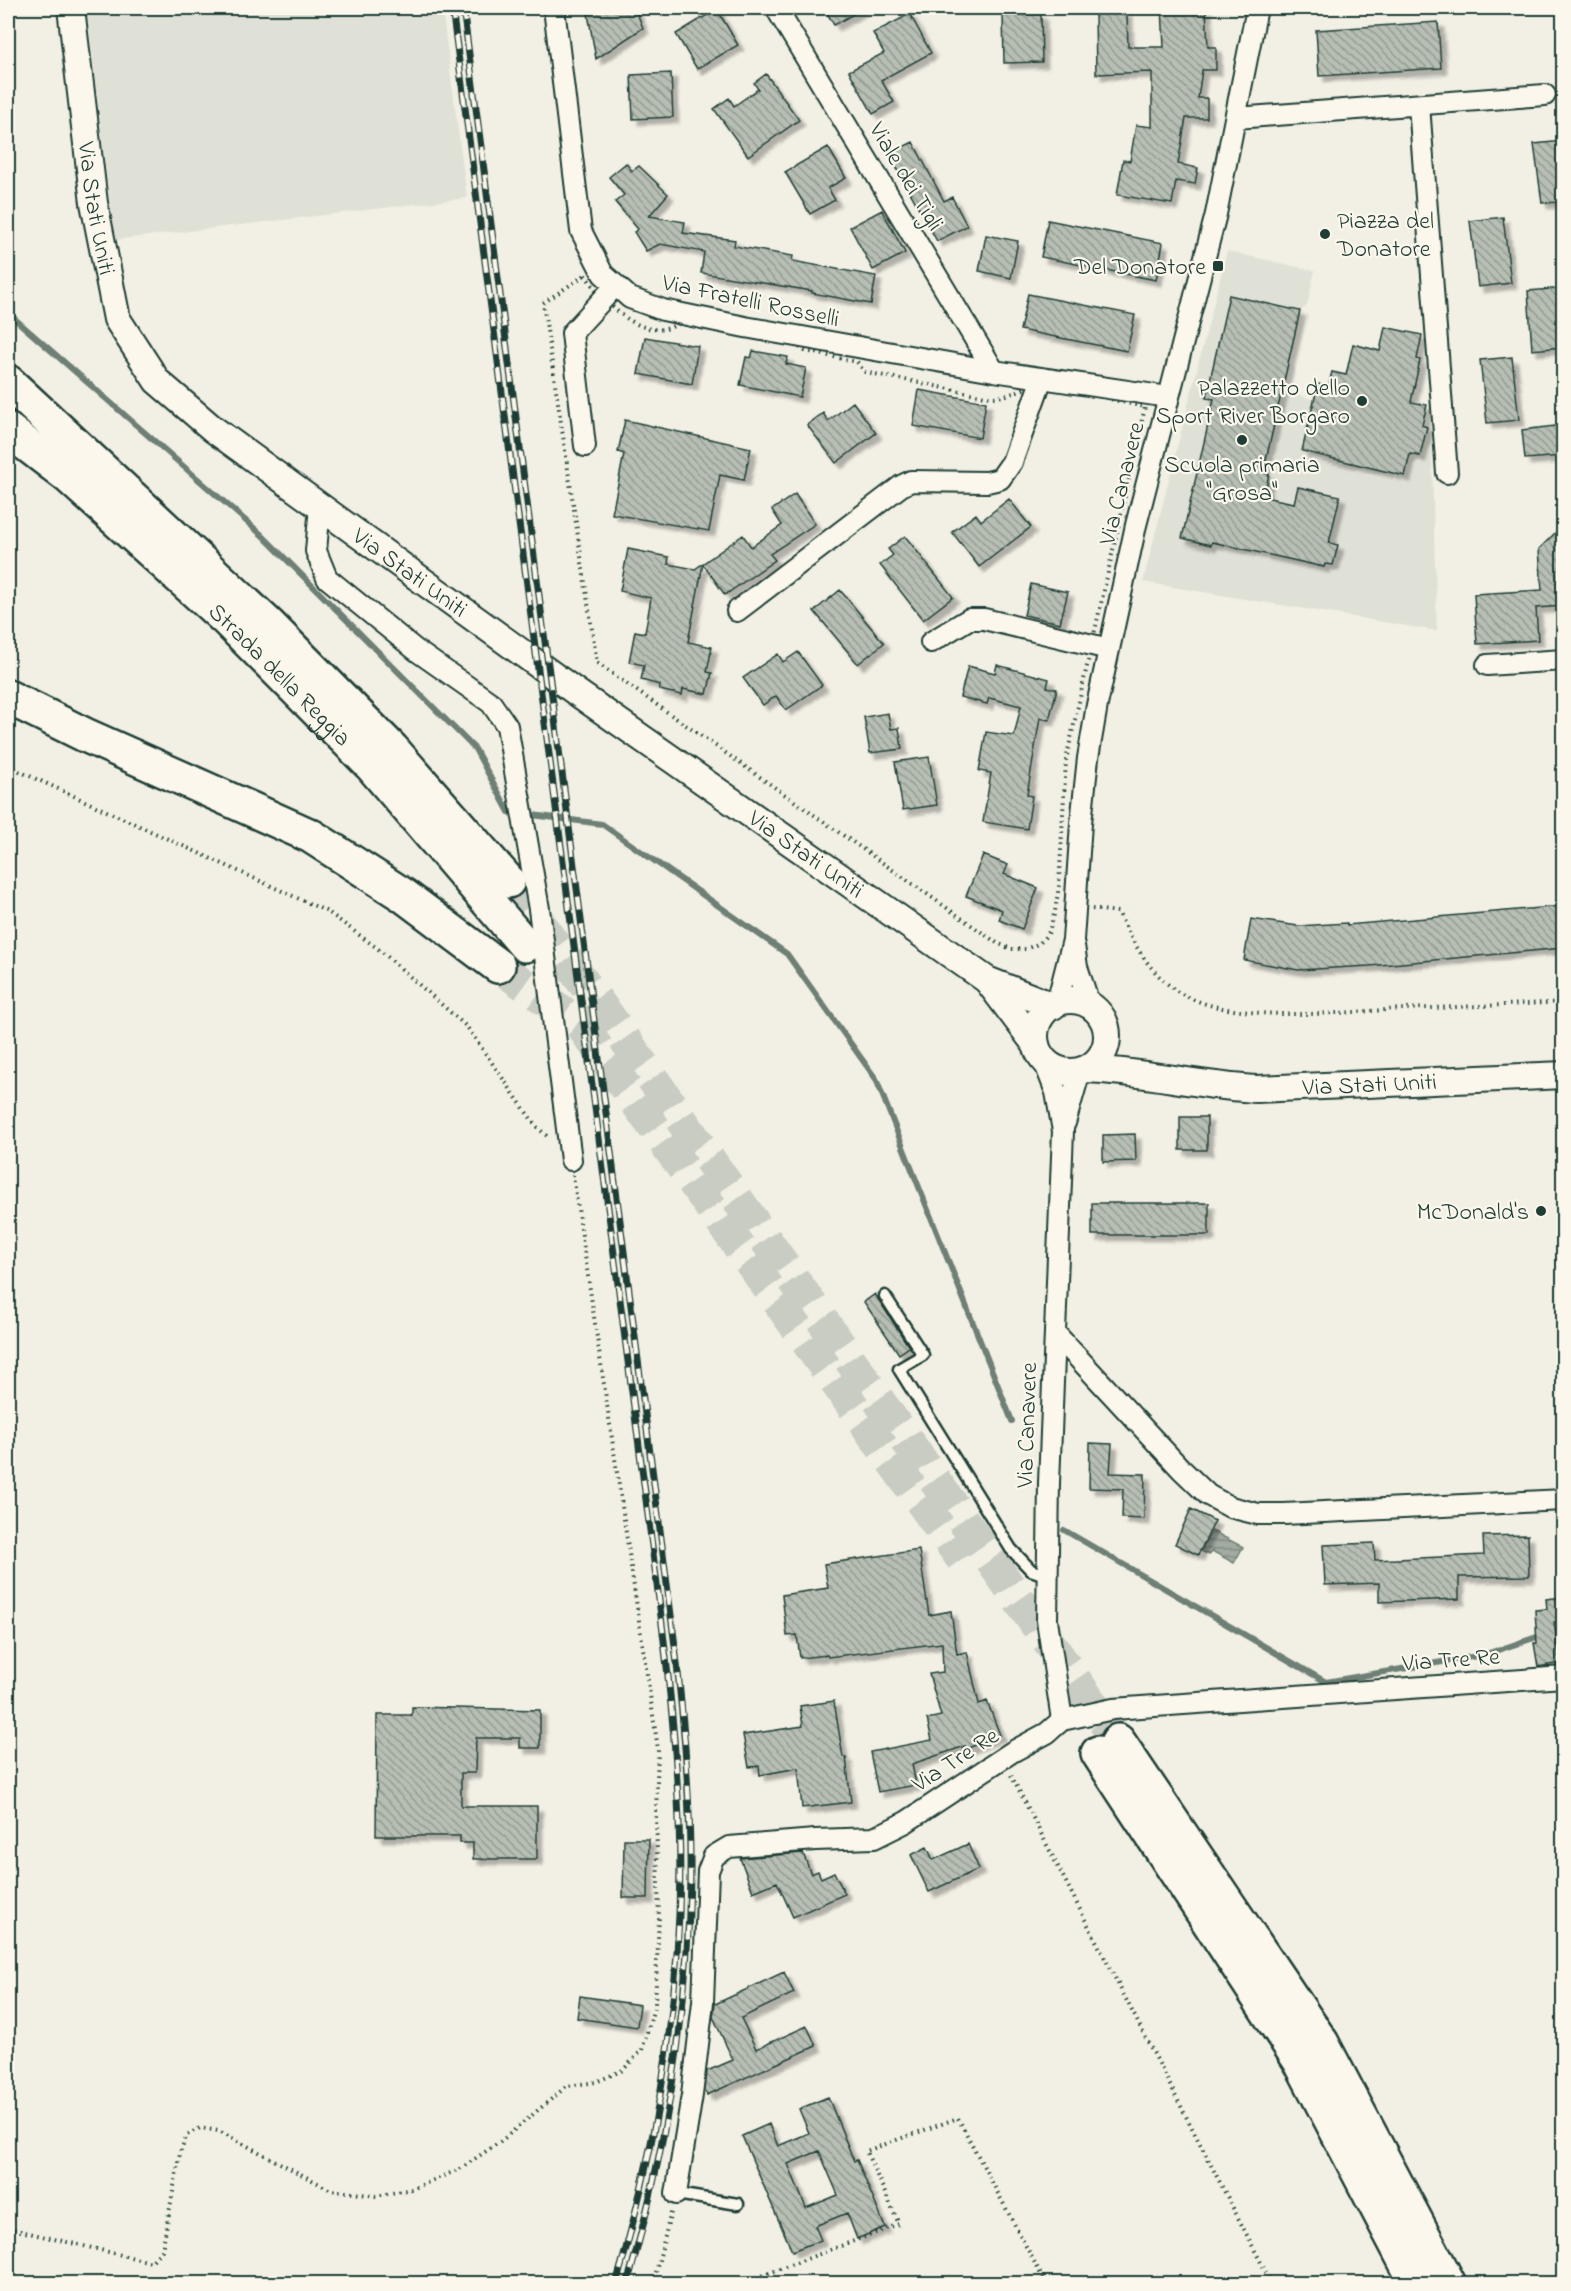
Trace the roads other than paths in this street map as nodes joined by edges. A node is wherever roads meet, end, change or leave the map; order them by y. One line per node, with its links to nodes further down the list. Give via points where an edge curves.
1 (71, 8): 17 (street, Via Stati Uniti, via 94,203 117,319 157,381 213,429)
2 (554, 8): 8 (street, Via Fratelli Rosselli, via 581,231)
3 (776, 8): 9 (street, Viale dei Tigli)
4 (1257, 8): 7 (street, Via Canavere)
5 (1545, 96): 6 (street)
6 (1419, 105): 7 (street); 16 (street)
7 (1236, 118): 12 (street, Via Canavere, via 1216,214)
8 (609, 292): 9 (street, Via Fratelli Rosselli, via 663,310 745,327); 15 (street, via 572,333)
9 (994, 371): 11 (street, Via Fratelli Rosselli)
10 (8, 382): 18 (highway)
11 (1040, 383): 12 (street, Via Fratelli Rosselli); 19 (street, via 1012,462 1000,479 911,481 901,486)
12 (1168, 396): 21 (street, Via Canavere)
13 (8, 410): 18 (highway)
14 (8, 430): 27 (highway, Strada della Reggia, via 69,477 228,621 371,765)
15 (585, 446)
16 (1447, 473)
17 (320, 506): 29 (street, Via Stati Uniti, via 576,692); 37 (street, via 316,550 327,578 417,651 491,703 507,726 539,909)
18 (157, 519): 25 (highway, via 270,625 392,749)
19 (737, 612)
20 (931, 642): 21 (street, via 969,619 984,619)
21 (1100, 647): 26 (street, Via Canavere)
22 (1563, 660): 23 (street)
23 (1486, 665)
24 (8, 697): 28 (highway, via 311,836 402,895)
25 (508, 881)
26 (1073, 940): 30 (street, Via Canavere); 31 (street, Via Canavere, via 1077,967)
27 (525, 945)
28 (498, 966)
29 (987, 980): 30 (street, Via Stati Uniti); 32 (street, Via Stati Uniti)
30 (1055, 1004): 31 (street, via 1071,1001); 32 (street, via 1038,1022 1035,1033)
31 (1097, 1016): 33 (street, via 1106,1036 1101,1055); 35 (street, Via Stati Uniti, via 1115,1043 1135,1059)
32 (1039, 1052): 33 (street, via 1052,1067); 36 (street, Via Canavere, via 1056,1092)
33 (1083, 1070): 35 (street, Via Stati Uniti, via 1121,1070); 36 (street, Via Canavere)
34 (1563, 1075): 35 (street, Via Stati Uniti, via 1283,1089)
35 (1176, 1080)
36 (1062, 1131): 39 (street, Via Canavere)
37 (571, 1160)
38 (885, 1296): 41 (lane, via 923,1355 899,1369 1011,1550 1031,1570)
39 (1055, 1333): 40 (street, via 1181,1469 1208,1495 1230,1507 1258,1514 1284,1514); 41 (street, Via Canavere)
40 (1563, 1500)
41 (1048, 1576): 43 (street, Via Canavere, via 1047,1620)
42 (1563, 1677): 43 (street, Via Tre Re, via 1113,1709)
43 (1062, 1720): 44 (street, Via Tre Re, via 906,1822 873,1838 729,1847 714,1856 708,1871 703,2002)
44 (676, 2194): 45 (lane)
45 (738, 2204)
46 (1417, 2283): 47 (highway, via 1300,2061 1108,1747 1322,2043)
47 (1449, 2283)

